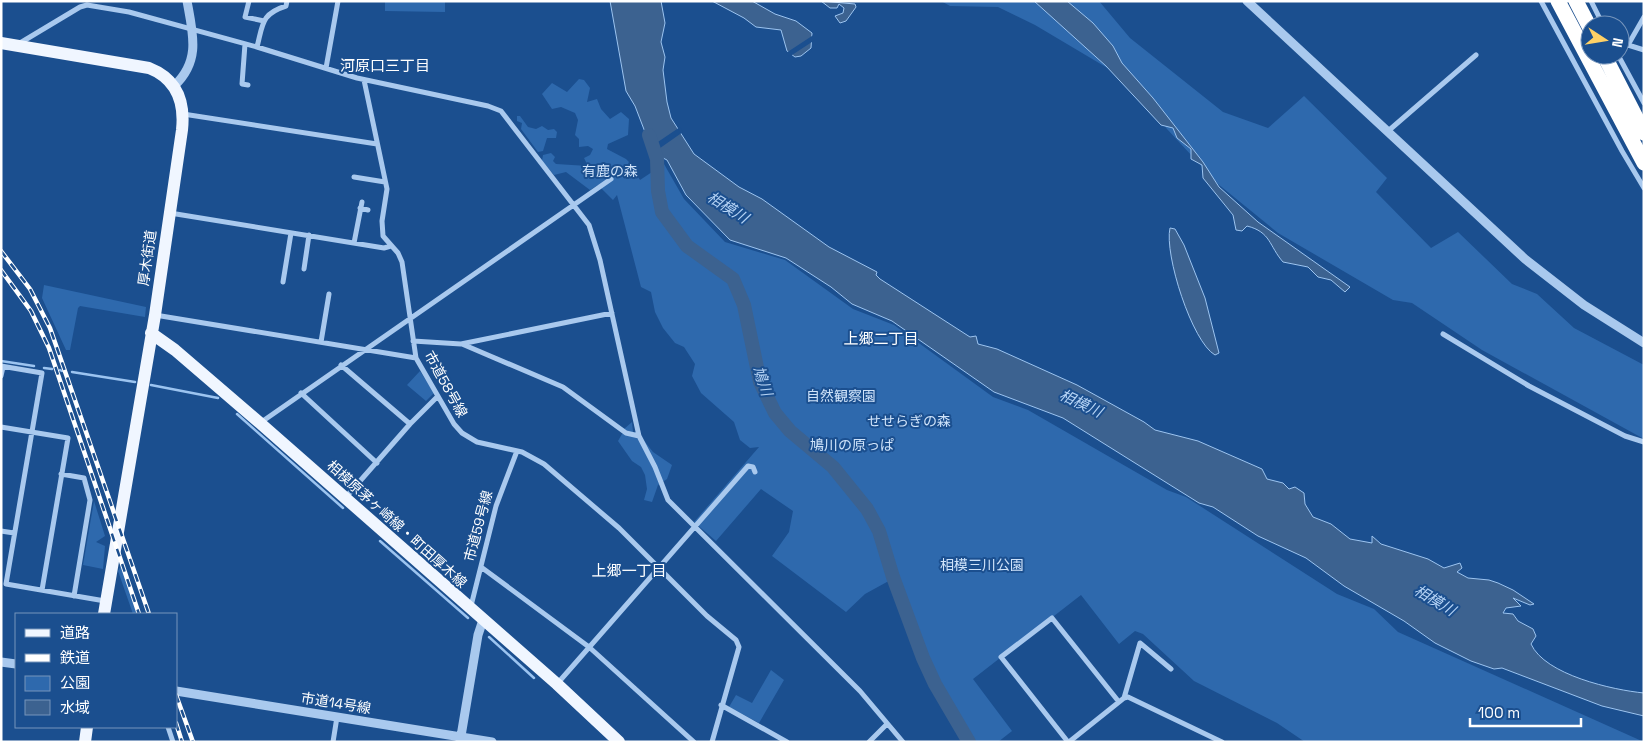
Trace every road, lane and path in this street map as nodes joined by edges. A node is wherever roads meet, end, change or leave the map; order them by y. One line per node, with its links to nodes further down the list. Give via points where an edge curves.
1 (187, 1): 15 (street)
2 (249, 1): 14 (street, via 245,17)
3 (287, 1): 14 (street, via 286,6 265,16)
4 (338, 1): 27 (street)
5 (1541, 1): 28 (street)
6 (1558, 1): 39 (highway, bridge)
7 (1576, 1): 11 (highway)
8 (1591, 1): 12 (street)
9 (1248, 2): 36 (street)
10 (87, 3): 15 (street); 19 (street)
11 (1583, 15)
12 (1599, 15)
13 (1644, 17): 16 (street)
14 (264, 21): 21 (street)
15 (193, 30): 18 (street); 33 (street, via 189,68)
16 (1630, 42)
17 (1, 43): 19 (main road)
18 (245, 44): 21 (street); 31 (street)
19 (18, 45): 33 (main road, via 149,68)
20 (1630, 46): 22 (street)
21 (257, 47): 27 (street)
22 (1644, 50)
23 (1476, 55): 36 (street)
24 (1593, 65): 28 (street)
25 (1609, 65): 37 (highway, bridge)
26 (1623, 65): 34 (street)
27 (326, 68): 29 (street)
28 (1579, 72): 45 (street)
29 (364, 80): 38 (street, 市道58号線); 47 (street, via 501,111)
30 (235, 83): 31 (street)
31 (242, 84): 32 (street)
32 (248, 85)
33 (174, 86): 35 (main road, 厚木街道)
34 (1644, 103)
35 (183, 114): 38 (street); 50 (main road, 厚木街道)
36 (1387, 132): 65 (street, via 1525,259 1584,305)
37 (1644, 133)
38 (378, 144): 43 (street, 市道58号線)
39 (1644, 163)
40 (354, 177): 41 (street)
41 (361, 178): 43 (street); 44 (street)
42 (611, 179): 47 (street)
43 (385, 182): 54 (street, 市道58号線, via 387,189 381,229)
44 (360, 185)
45 (1644, 188)
46 (362, 202): 48 (street)
47 (574, 203): 58 (street, via 596,242); 60 (street)
48 (360, 208): 49 (street); 53 (street)
49 (368, 210)
50 (169, 212): 51 (street); 59 (main road, 厚木街道)
51 (291, 232): 52 (street); 56 (street)
52 (309, 236): 53 (street); 55 (street)
53 (354, 243): 54 (street, via 384,248)
54 (391, 246): 60 (street, 市道58号線, via 400,255)
55 (304, 269)
56 (283, 282)
57 (329, 294): 64 (street)
58 (612, 313): 66 (street); 78 (street)
59 (155, 315): 61 (main road, 厚木街道); 64 (street)
60 (410, 317): 63 (street, 市道58号線); 67 (street)
61 (151, 333): 74 (main road, 相模原茅ヶ崎線・町田厚木線); 92 (main road, 厚木街道)
62 (1444, 334): 79 (street, via 1529,386 1625,436)
63 (413, 341): 66 (street); 68 (street, 市道58号線)
64 (321, 342): 67 (street)
65 (1644, 343)
66 (462, 344): 78 (street, via 564,387 626,433)
67 (364, 350): 68 (street); 69 (street)
68 (416, 358): 73 (street, 市道58号線)
69 (341, 365): 72 (street); 75 (street)
70 (2, 366): 71 (street); 77 (street, via 42,373)
71 (1, 376)
72 (301, 394): 74 (street); 81 (street)
73 (438, 396): 75 (street); 80 (street, 市道58号線, via 454,424 470,439 486,446)
74 (260, 423): 84 (main road, 相模原茅ヶ崎線・町田厚木線)
75 (410, 424): 81 (street)
76 (1, 427): 77 (street)
77 (32, 432): 83 (street, via 68,438); 87 (street)
78 (639, 436): 85 (street, via 663,492)
79 (1644, 442)
80 (517, 451): 88 (street, 市道59号線, via 496,506); 89 (street, 市道58号線, via 544,464)
81 (376, 463): 84 (street)
82 (755, 472): 85 (street, via 748,466)
83 (61, 474): 90 (street); 91 (street, via 84,478 90,500)
84 (346, 498): 93 (main road, 相模原茅ヶ崎線・町田厚木線)
85 (695, 529): 89 (street); 105 (street, via 846,677)
86 (1, 531): 87 (street)
87 (14, 533): 90 (street, via 6,584)
88 (481, 567): 93 (street, 市道59号線); 96 (street)
89 (660, 568): 96 (street); 103 (street, 市道58号線, via 738,643)
90 (42, 590): 91 (street)
91 (74, 596): 92 (street)
92 (105, 601): 94 (main road, 厚木街道)
93 (470, 609): 95 (main road, 相模原茅ヶ崎線・町田厚木線)
94 (104, 613)
95 (483, 620): 100 (main road, 相模原茅ヶ崎線・町田厚木線); 108 (street)
96 (589, 647): 100 (street); 114 (street)
97 (1, 662): 98 (street)
98 (15, 664)
99 (1171, 669): 102 (street, via 1140,643)
100 (557, 684): 113 (main road, 相模原茅ヶ崎線・町田厚木線)
101 (178, 691): 104 (street, 市道14号線)
102 (1121, 700): 119 (street); 119 (street, via 1052,618 1001,657); 120 (street, via 1128,697)
103 (721, 705): 115 (street); 116 (street)
104 (336, 717): 108 (street, 市道14号線); 111 (street)
105 (887, 724): 117 (street); 118 (street)
106 (87, 728): 109 (main road)
107 (168, 728): 110 (street)
108 (460, 739): 112 (street, 市道14号線)
109 (85, 742)
110 (174, 742)
111 (332, 742)
112 (492, 742)
113 (619, 742)
114 (694, 742)
115 (712, 742)
116 (787, 742)
117 (870, 742)
118 (903, 742)
119 (1069, 742)
120 (1222, 742)

